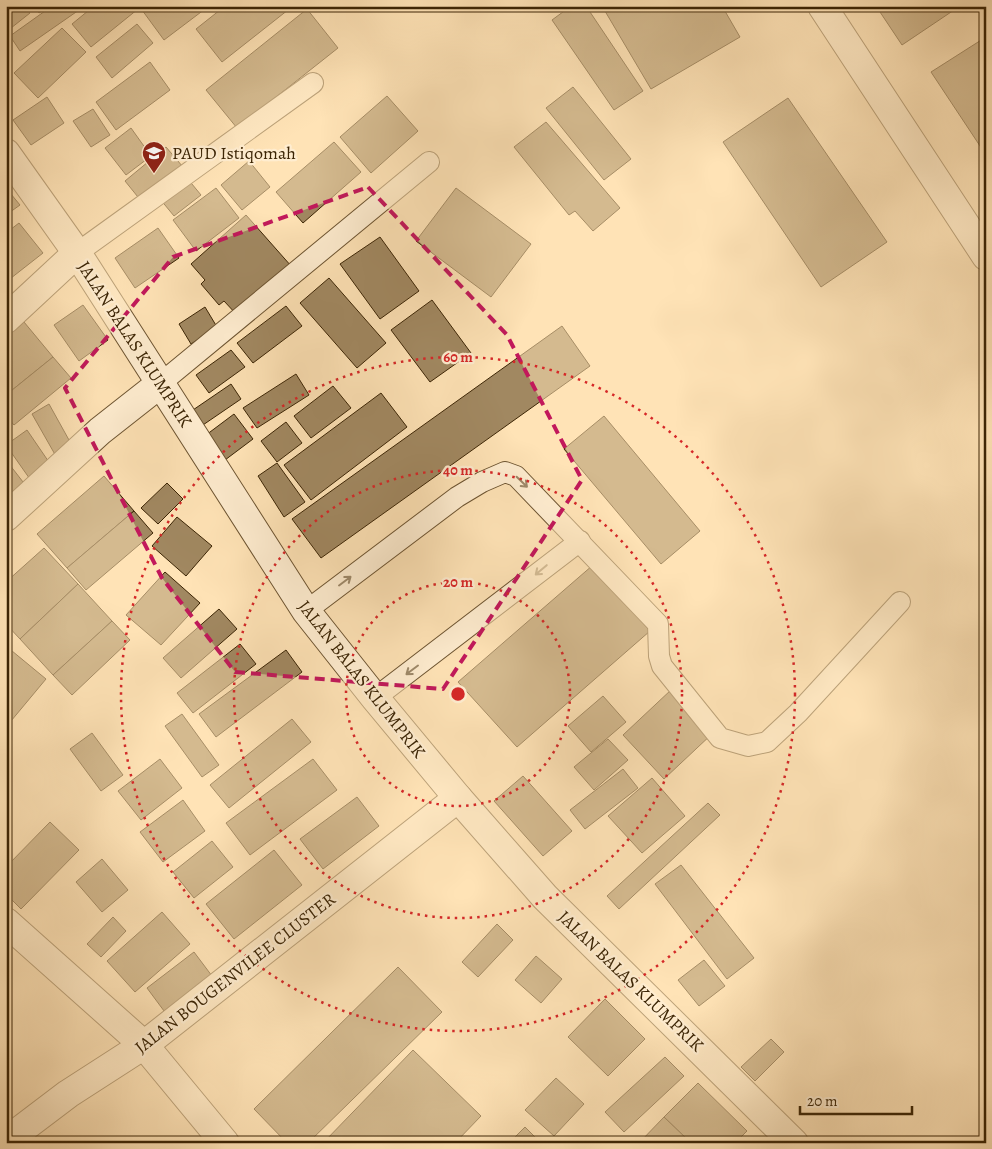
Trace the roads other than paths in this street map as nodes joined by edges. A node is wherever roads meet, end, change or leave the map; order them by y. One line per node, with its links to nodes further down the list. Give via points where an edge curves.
1 (822, 6): 6 (street)
2 (313, 83): 5 (lane)
3 (6, 153): 5 (street, JALAN BALAS KLUMPRIK)
4 (429, 162): 8 (lane)
5 (77, 253): 7 (street); 8 (street, JALAN BALAS KLUMPRIK)
6 (986, 256)
7 (6, 319)
8 (161, 383): 9 (street, via 100,431); 12 (street, JALAN BALAS KLUMPRIK)
9 (6, 517)
10 (580, 541): 11 (lane, via 658,624 662,666 720,738 748,746 767,742); 12 (lane, one-way to 10, via 457,497 505,472 516,476); 13 (lane, one-way to 13)
11 (900, 602)
12 (306, 610): 13 (street, JALAN BALAS KLUMPRIK)
13 (375, 698): 14 (street, JALAN BALAS KLUMPRIK)
14 (458, 798): 16 (street, JALAN BOUGENVILEE CLUSTER); 19 (street, JALAN BALAS KLUMPRIK, via 545,897)
15 (6, 922): 16 (street)
16 (144, 1045): 17 (street, JALAN BOUGENVILEE CLUSTER, via 68,1094); 18 (street)
17 (6, 1140)
18 (224, 1143)
19 (794, 1143)

